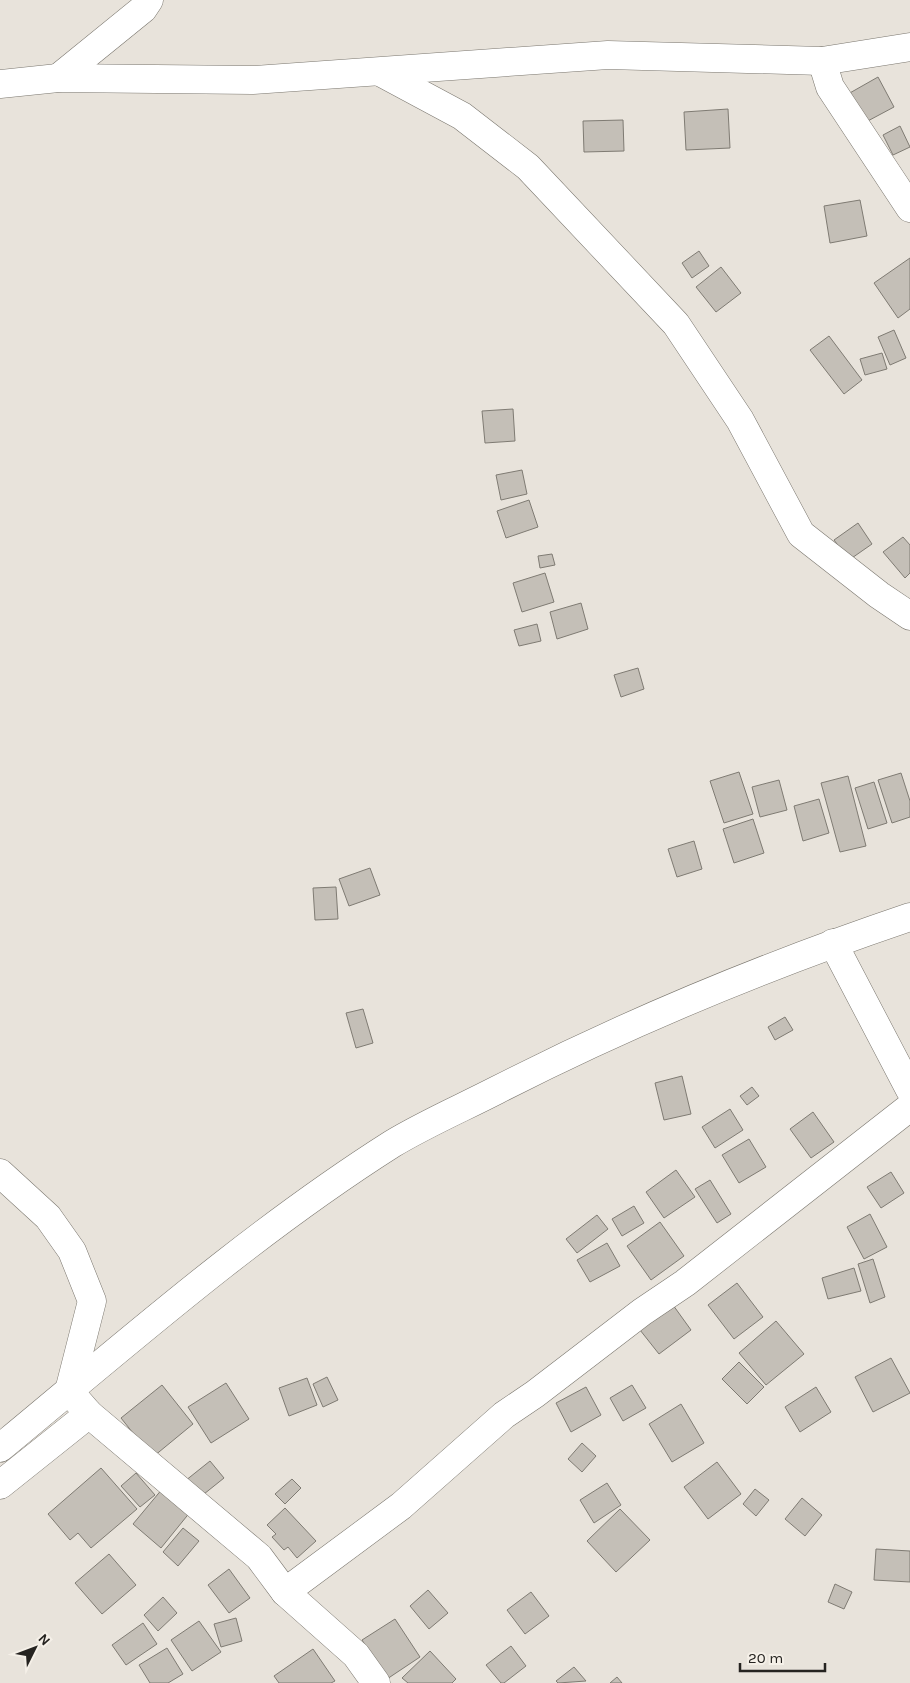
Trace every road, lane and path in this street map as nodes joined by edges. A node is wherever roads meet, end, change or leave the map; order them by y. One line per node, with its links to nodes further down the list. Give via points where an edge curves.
1 (149, 0): 5 (main road, via 143,9)
2 (910, 47): 3 (main road)
3 (822, 61): 4 (main road, via 608,55); 7 (main road, via 830,87)
4 (380, 72): 5 (main road, via 253,80); 8 (main road, via 462,116 528,167 676,324 740,420 802,534 879,596)
5 (58, 78): 6 (main road)
6 (0, 84)
7 (910, 208)
8 (910, 616)
9 (910, 917): 10 (main road)
10 (833, 943): 11 (main road); 14 (main road, via 715,989 570,1052 394,1143 256,1238)
11 (910, 1090)
12 (910, 1107): 18 (main road, via 685,1283 504,1415 401,1506)
13 (0, 1173): 14 (main road, via 53,1224 72,1251 92,1301)
14 (69, 1391): 15 (main road); 16 (main road)
15 (89, 1414): 17 (main road); 18 (main road, via 259,1557)
16 (0, 1448)
17 (0, 1486)
18 (285, 1592): 19 (main road, via 356,1655)
19 (376, 1683)

